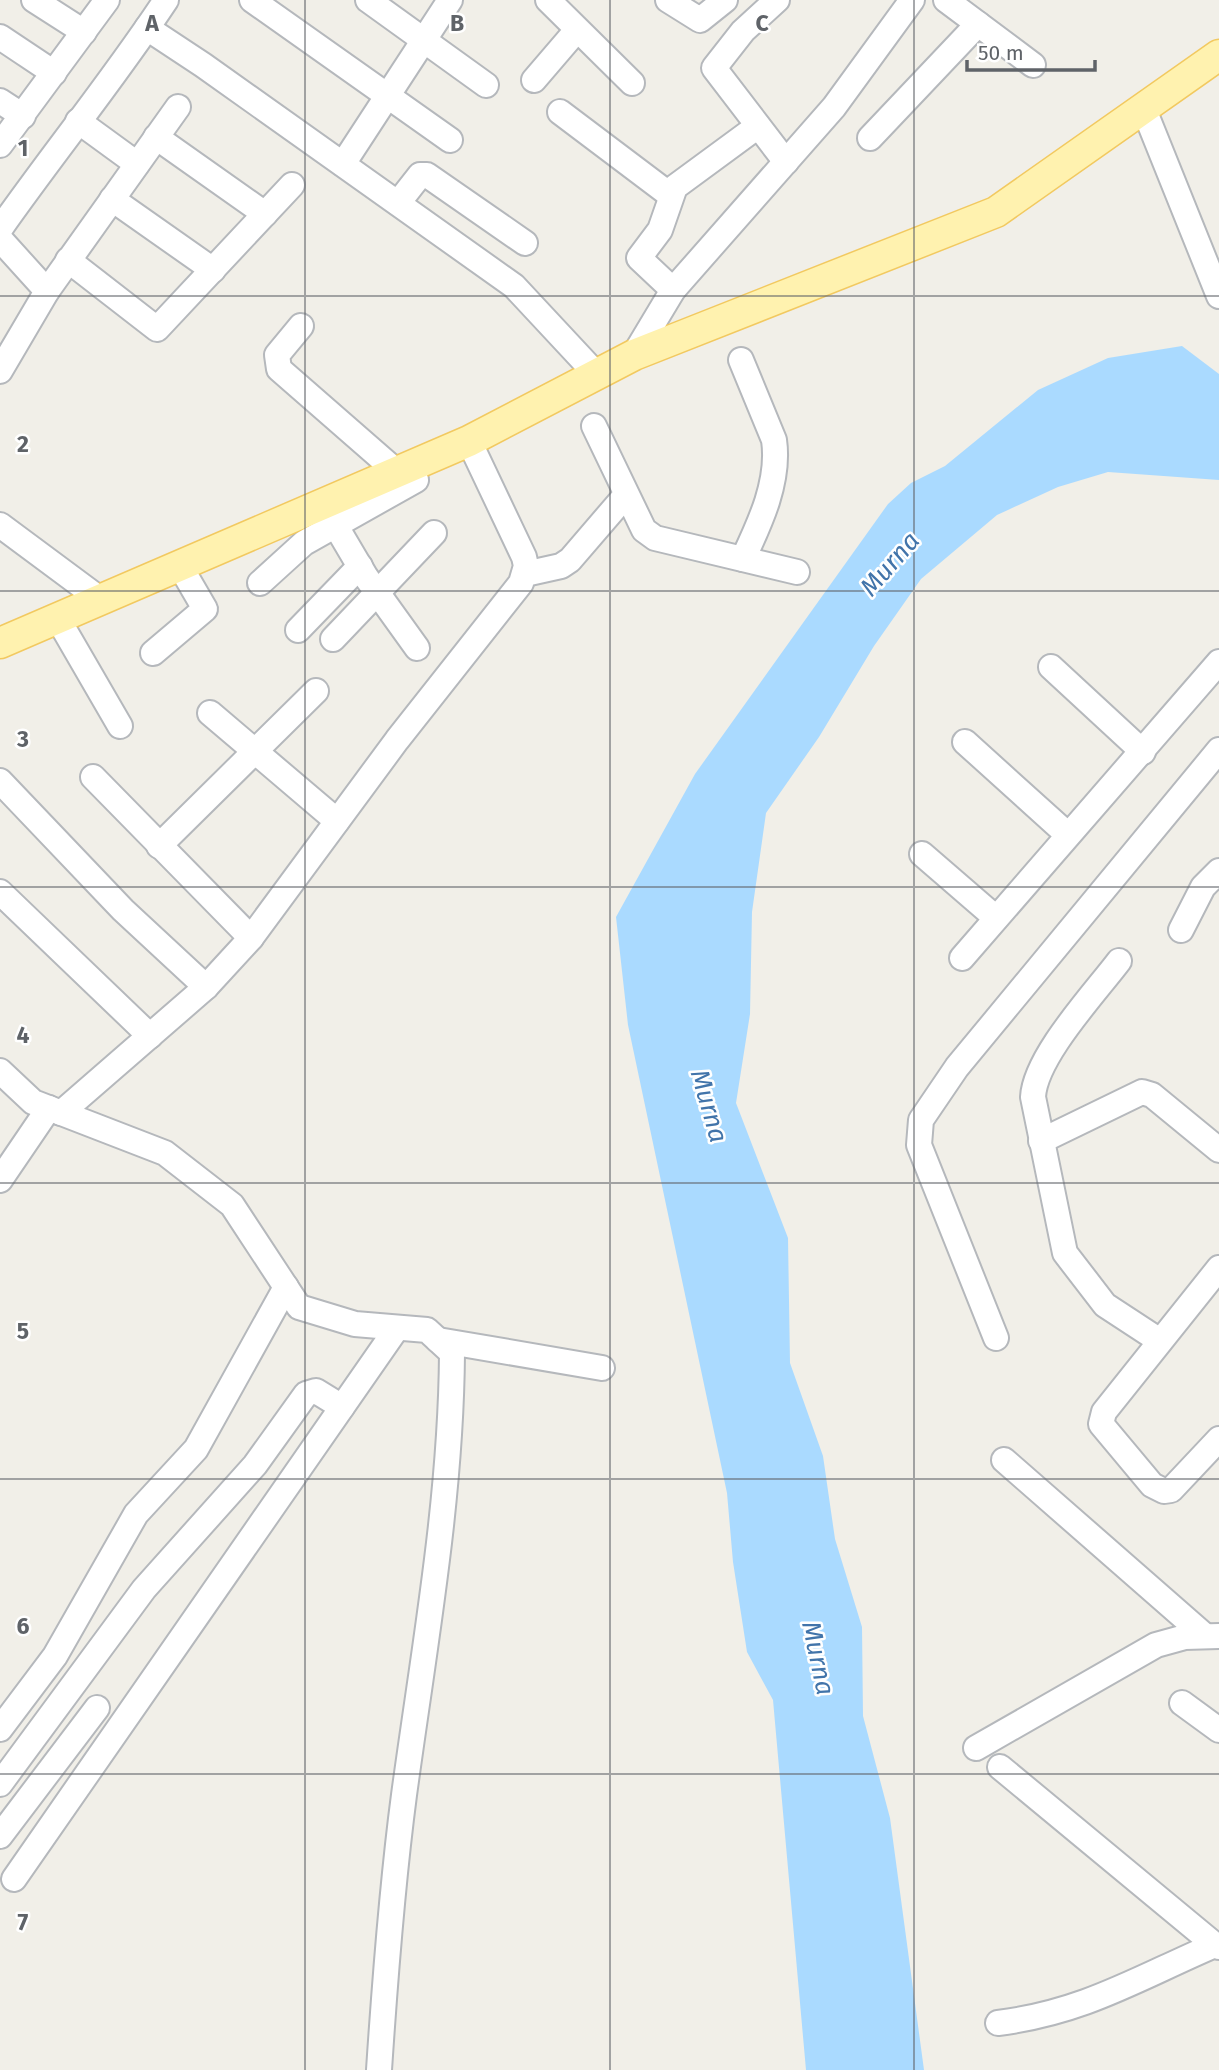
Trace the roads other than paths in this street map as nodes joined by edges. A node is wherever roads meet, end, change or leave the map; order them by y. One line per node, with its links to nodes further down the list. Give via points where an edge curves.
1 (34, 0): 16 (street)
2 (166, 0): 14 (street)
3 (253, 0): 25 (street)
4 (368, 0): 18 (street)
5 (450, 0): 18 (street)
6 (548, 0): 15 (street)
7 (668, 0): 8 (street, via 700,20)
8 (725, 0)
9 (777, 0): 32 (street, via 743,31 714,68)
10 (912, 0): 37 (street, via 834,107)
11 (946, 0): 13 (street)
12 (102, 2): 16 (street)
13 (978, 24): 20 (street); 34 (street)
14 (147, 29): 31 (street); 39 (street)
15 (576, 31): 22 (street); 23 (street)
16 (83, 32): 21 (street)
17 (0, 37): 21 (street)
18 (424, 39): 24 (street); 25 (street)
19 (1219, 55): 28 (main road)
20 (1033, 65)
21 (54, 73): 30 (street)
22 (534, 80)
23 (632, 83)
24 (486, 85)
25 (387, 94): 35 (street); 39 (street)
26 (0, 101): 30 (street)
27 (178, 107): 33 (street)
28 (1143, 107): 52 (street); 55 (main road, via 996,212)
29 (559, 112): 41 (street)
30 (23, 116): 36 (street)
31 (78, 121): 38 (street); 45 (street)
32 (758, 126): 37 (street); 41 (street)
33 (156, 137): 38 (street); 44 (street)
34 (870, 138)
35 (450, 140)
36 (0, 145)
37 (786, 162): 50 (street)
38 (137, 164): 42 (street)
39 (343, 164): 43 (street)
40 (292, 185): 44 (street)
41 (670, 194): 50 (street, via 660,230 639,258)
42 (112, 199): 48 (street); 49 (street)
43 (398, 203): 47 (street, via 420,175 427,175); 58 (street, via 528,297)
44 (265, 214): 49 (street)
45 (0, 229)
46 (0, 239): 51 (street)
47 (525, 243)
48 (68, 260): 49 (street, via 157,329); 51 (street)
49 (213, 271)
50 (673, 290): 55 (street)
51 (47, 291): 54 (street)
52 (1219, 296)
53 (301, 326): 61 (street, via 278,355 279,369)
54 (6, 344): 57 (street)
55 (634, 355): 58 (main road)
56 (741, 360): 66 (street, via 776,453 764,513)
57 (0, 371)
58 (597, 375): 60 (main road)
59 (594, 426): 62 (street)
60 (469, 441): 61 (main road); 70 (street, via 524,557)
61 (406, 476): 63 (main road)
62 (625, 496): 66 (street, via 644,530 655,538); 70 (street, via 570,560)
63 (329, 514): 67 (main road); 68 (street); 71 (street)
64 (0, 525): 73 (street)
65 (434, 533): 72 (street)
66 (743, 559): 69 (street)
67 (180, 566): 73 (main road); 79 (street, via 205,608)
68 (360, 566): 72 (street); 75 (street)
69 (797, 572)
70 (524, 574): 91 (street)
71 (260, 583)
72 (377, 592): 76 (street); 78 (street)
73 (101, 600): 74 (main road)
74 (58, 619): 77 (main road); 84 (street)
75 (299, 630)
76 (332, 639)
77 (0, 643)
78 (417, 648)
79 (153, 653)
80 (1219, 662): 88 (street)
81 (1051, 667): 88 (street)
82 (316, 691): 86 (street)
83 (211, 713): 86 (street)
84 (120, 726)
85 (965, 742): 92 (street)
86 (256, 750): 91 (street); 93 (street)
87 (1219, 750): 112 (street, via 957,1067 920,1119 919,1145)
88 (1143, 752): 92 (street)
89 (93, 777): 93 (street)
90 (0, 781): 102 (street, via 123,909)
91 (337, 821): 99 (street)
92 (1068, 835): 97 (street)
93 (159, 846): 99 (street)
94 (922, 854): 97 (street)
95 (1219, 871): 98 (street, via 1203,887)
96 (0, 892): 103 (street)
97 (996, 918): 100 (street)
98 (1181, 930)
99 (251, 938): 102 (street)
100 (962, 958)
101 (1119, 961): 106 (street, via 1038,1073 1033,1097)
102 (206, 987): 103 (street)
103 (150, 1036): 105 (street)
104 (0, 1071): 105 (street, via 33,1102)
105 (55, 1111): 108 (street); 110 (street, via 174,1159 232,1205)
106 (1041, 1141): 107 (street, via 1142,1092); 114 (street, via 1061,1242 1071,1263 1105,1305)
107 (1219, 1150)
108 (0, 1180)
109 (1219, 1268): 114 (street)
110 (286, 1287): 111 (street, via 299,1307 355,1324); 122 (street, via 196,1449 136,1514 55,1656)
111 (397, 1328): 113 (street, via 428,1330); 116 (street)
112 (996, 1338)
113 (438, 1340): 115 (street); 133 (street, via 453,1353 452,1415 404,1798)
114 (1160, 1340): 117 (street, via 1104,1412 1101,1424 1105,1431 1152,1485 1164,1491 1171,1490)
115 (602, 1368)
116 (342, 1407): 125 (street, via 316,1391 306,1394 255,1465 151,1580); 130 (street)
117 (1219, 1439)
118 (1004, 1460): 119 (street)
119 (1211, 1635): 124 (street, via 1156,1645)
120 (1182, 1703): 123 (street)
121 (97, 1708): 127 (street)
122 (0, 1729)
123 (1219, 1730)
124 (976, 1748)
125 (26, 1749): 127 (street); 128 (street)
126 (1000, 1767): 131 (street)
127 (51, 1768): 129 (street)
128 (0, 1784)
129 (0, 1836)
130 (14, 1879)
131 (1217, 1946): 132 (street, via 1060,2012)
132 (998, 2023)
133 (379, 2070)

